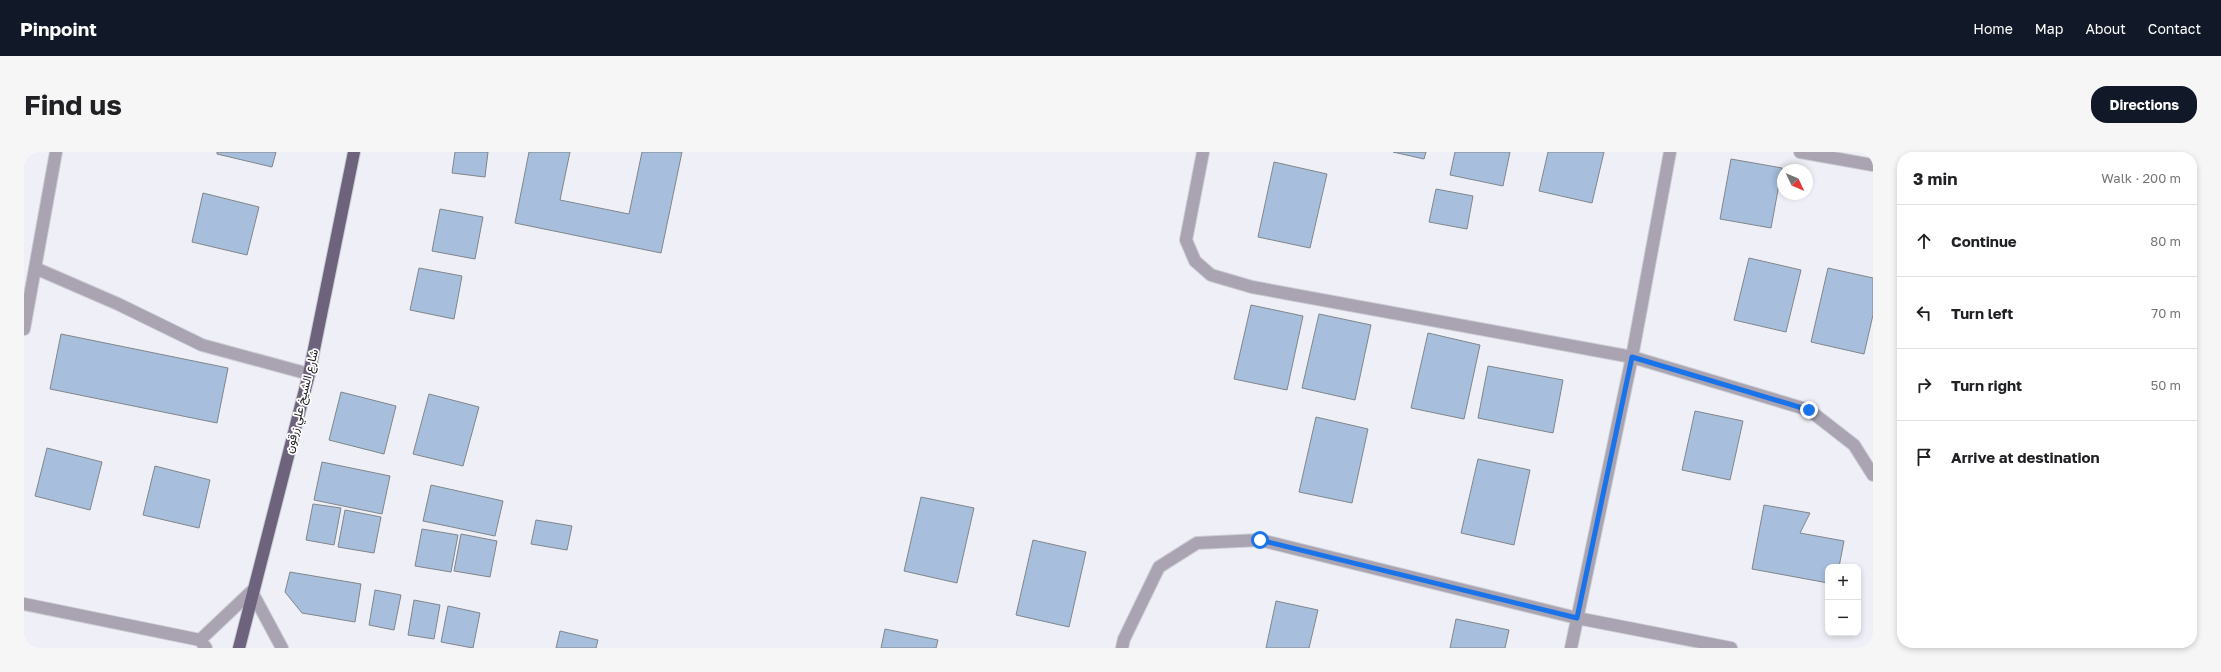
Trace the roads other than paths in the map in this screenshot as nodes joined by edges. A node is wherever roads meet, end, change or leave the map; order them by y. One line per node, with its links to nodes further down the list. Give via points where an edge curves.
1 (56, 152): 7 (street)
2 (354, 152): 10 (main road, شارع الشيخ علي زرقون)
3 (1203, 152): 9 (street, via 1186,240 1195,260 1211,275 1252,287)
4 (1670, 152): 9 (street)
5 (1800, 152): 6 (street)
6 (1873, 165)
7 (35, 268): 8 (street); 10 (street, via 118,304 202,345)
8 (24, 328)
9 (1632, 357): 11 (street, via 1809,410 1854,445); 14 (street)
10 (309, 374): 12 (main road, شارع الشيخ علي زرقون)
11 (1873, 475)
12 (253, 592): 15 (street); 16 (main road, شارع الشيخ علي زرقون); 17 (street)
13 (24, 604): 15 (street)
14 (1577, 618): 18 (street, via 1260,540 1196,542 1159,567); 19 (street); 20 (street)
15 (203, 644)
16 (239, 648)
17 (282, 648)
18 (1122, 648)
19 (1571, 648)
20 (1731, 648)

